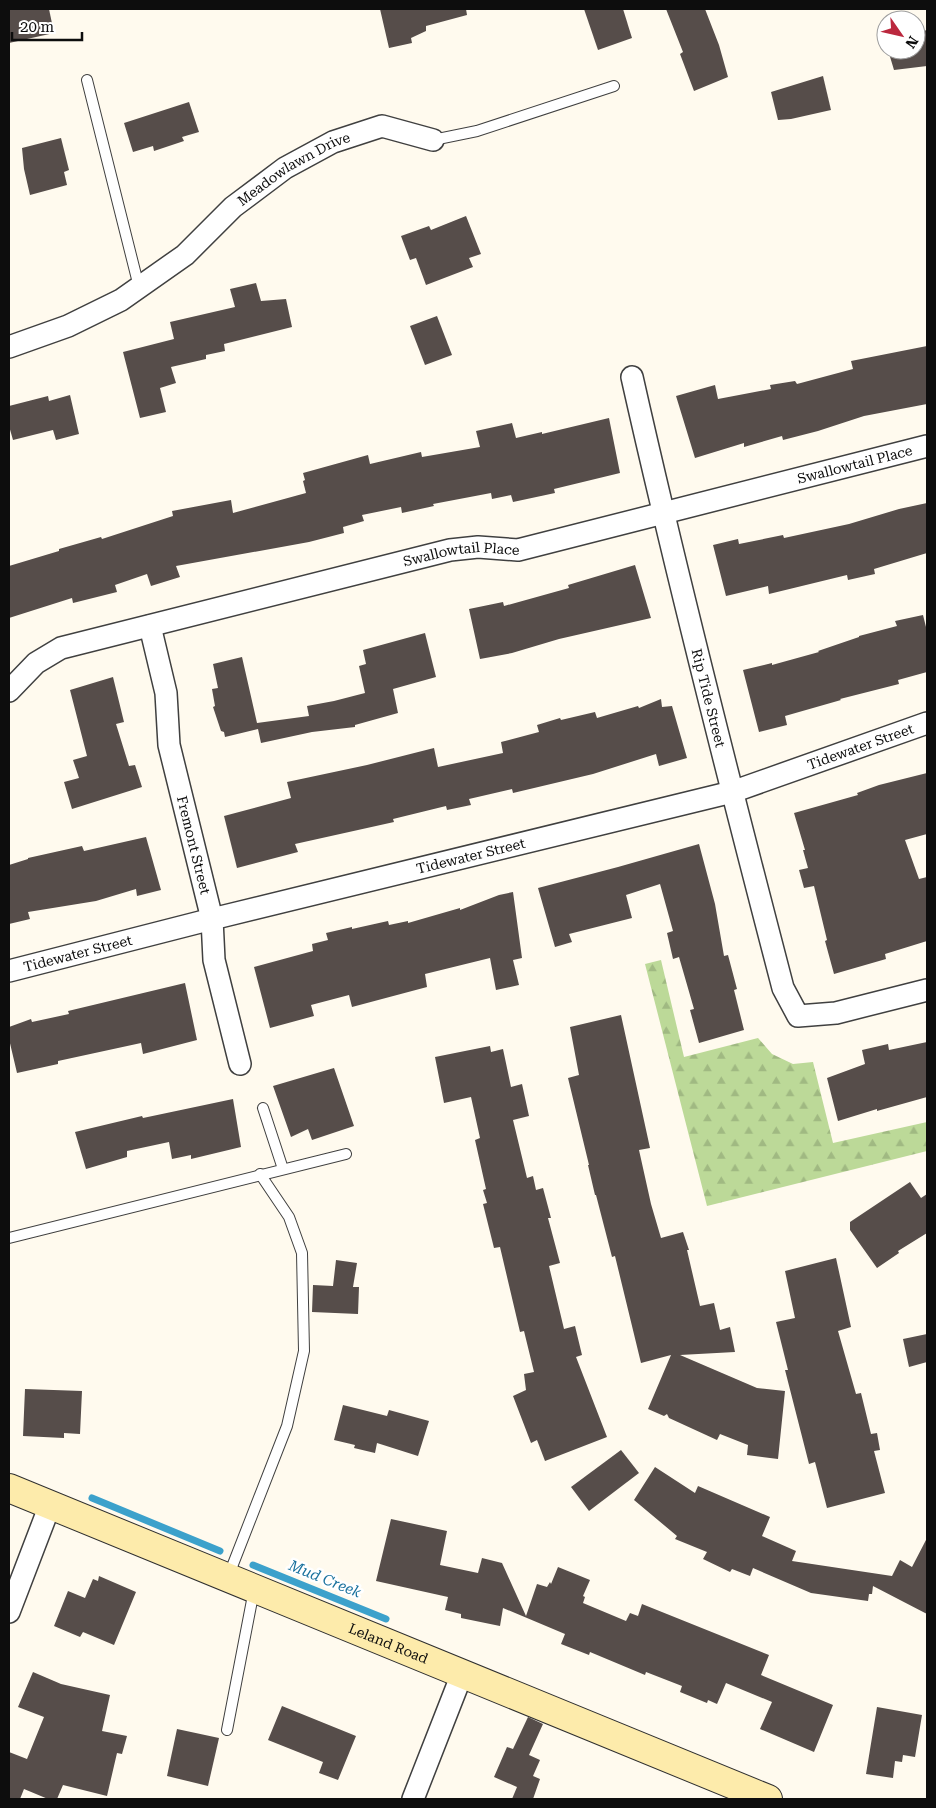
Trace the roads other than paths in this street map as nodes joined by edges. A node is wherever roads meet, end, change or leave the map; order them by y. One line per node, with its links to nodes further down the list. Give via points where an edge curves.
1 (87, 80): 4 (lane)
2 (614, 86): 3 (lane, Meadowlawn Drive, via 477,131)
3 (434, 140): 4 (street, Meadowlawn Drive, via 382,126 333,142 285,168 233,208 185,255)
4 (139, 287): 5 (street, Meadowlawn Drive, via 122,300 68,326)
5 (9, 346)
6 (632, 377): 8 (street, Rip Tide Street)
7 (927, 446): 8 (street, Swallowtail Place)
8 (663, 513): 9 (street, Swallowtail Place, via 518,550 478,547 450,550); 12 (street, Rip Tide Street)
9 (150, 626): 10 (street, Swallowtail Place, via 62,648 36,663); 13 (street, Fremont Street, via 166,694 169,745)
10 (9, 691)
11 (927, 723): 12 (street, Tidewater Street)
12 (732, 792): 13 (street, Tidewater Street); 15 (street, Rip Tide Street, via 783,988 798,1016 836,1013)
13 (212, 919): 14 (street, Tidewater Street); 16 (street, Fremont Street, via 214,960)
14 (9, 972)
15 (927, 990)
16 (240, 1064)
17 (263, 1108): 19 (lane)
18 (346, 1154): 19 (lane)
19 (282, 1169): 20 (lane)
20 (260, 1174): 21 (lane); 24 (lane, via 289,1217 302,1253 304,1351 287,1426)
21 (9, 1238)
22 (9, 1488): 23 (main road, Leland Road)
23 (50, 1505): 24 (main road, Leland Road); 26 (street)
24 (227, 1578): 25 (main road, Leland Road)
25 (254, 1589): 27 (main road, Leland Road); 28 (lane)
26 (9, 1612)
27 (462, 1674): 29 (main road, Leland Road); 30 (street)
28 (227, 1730)
29 (750, 1796)
30 (413, 1799)

